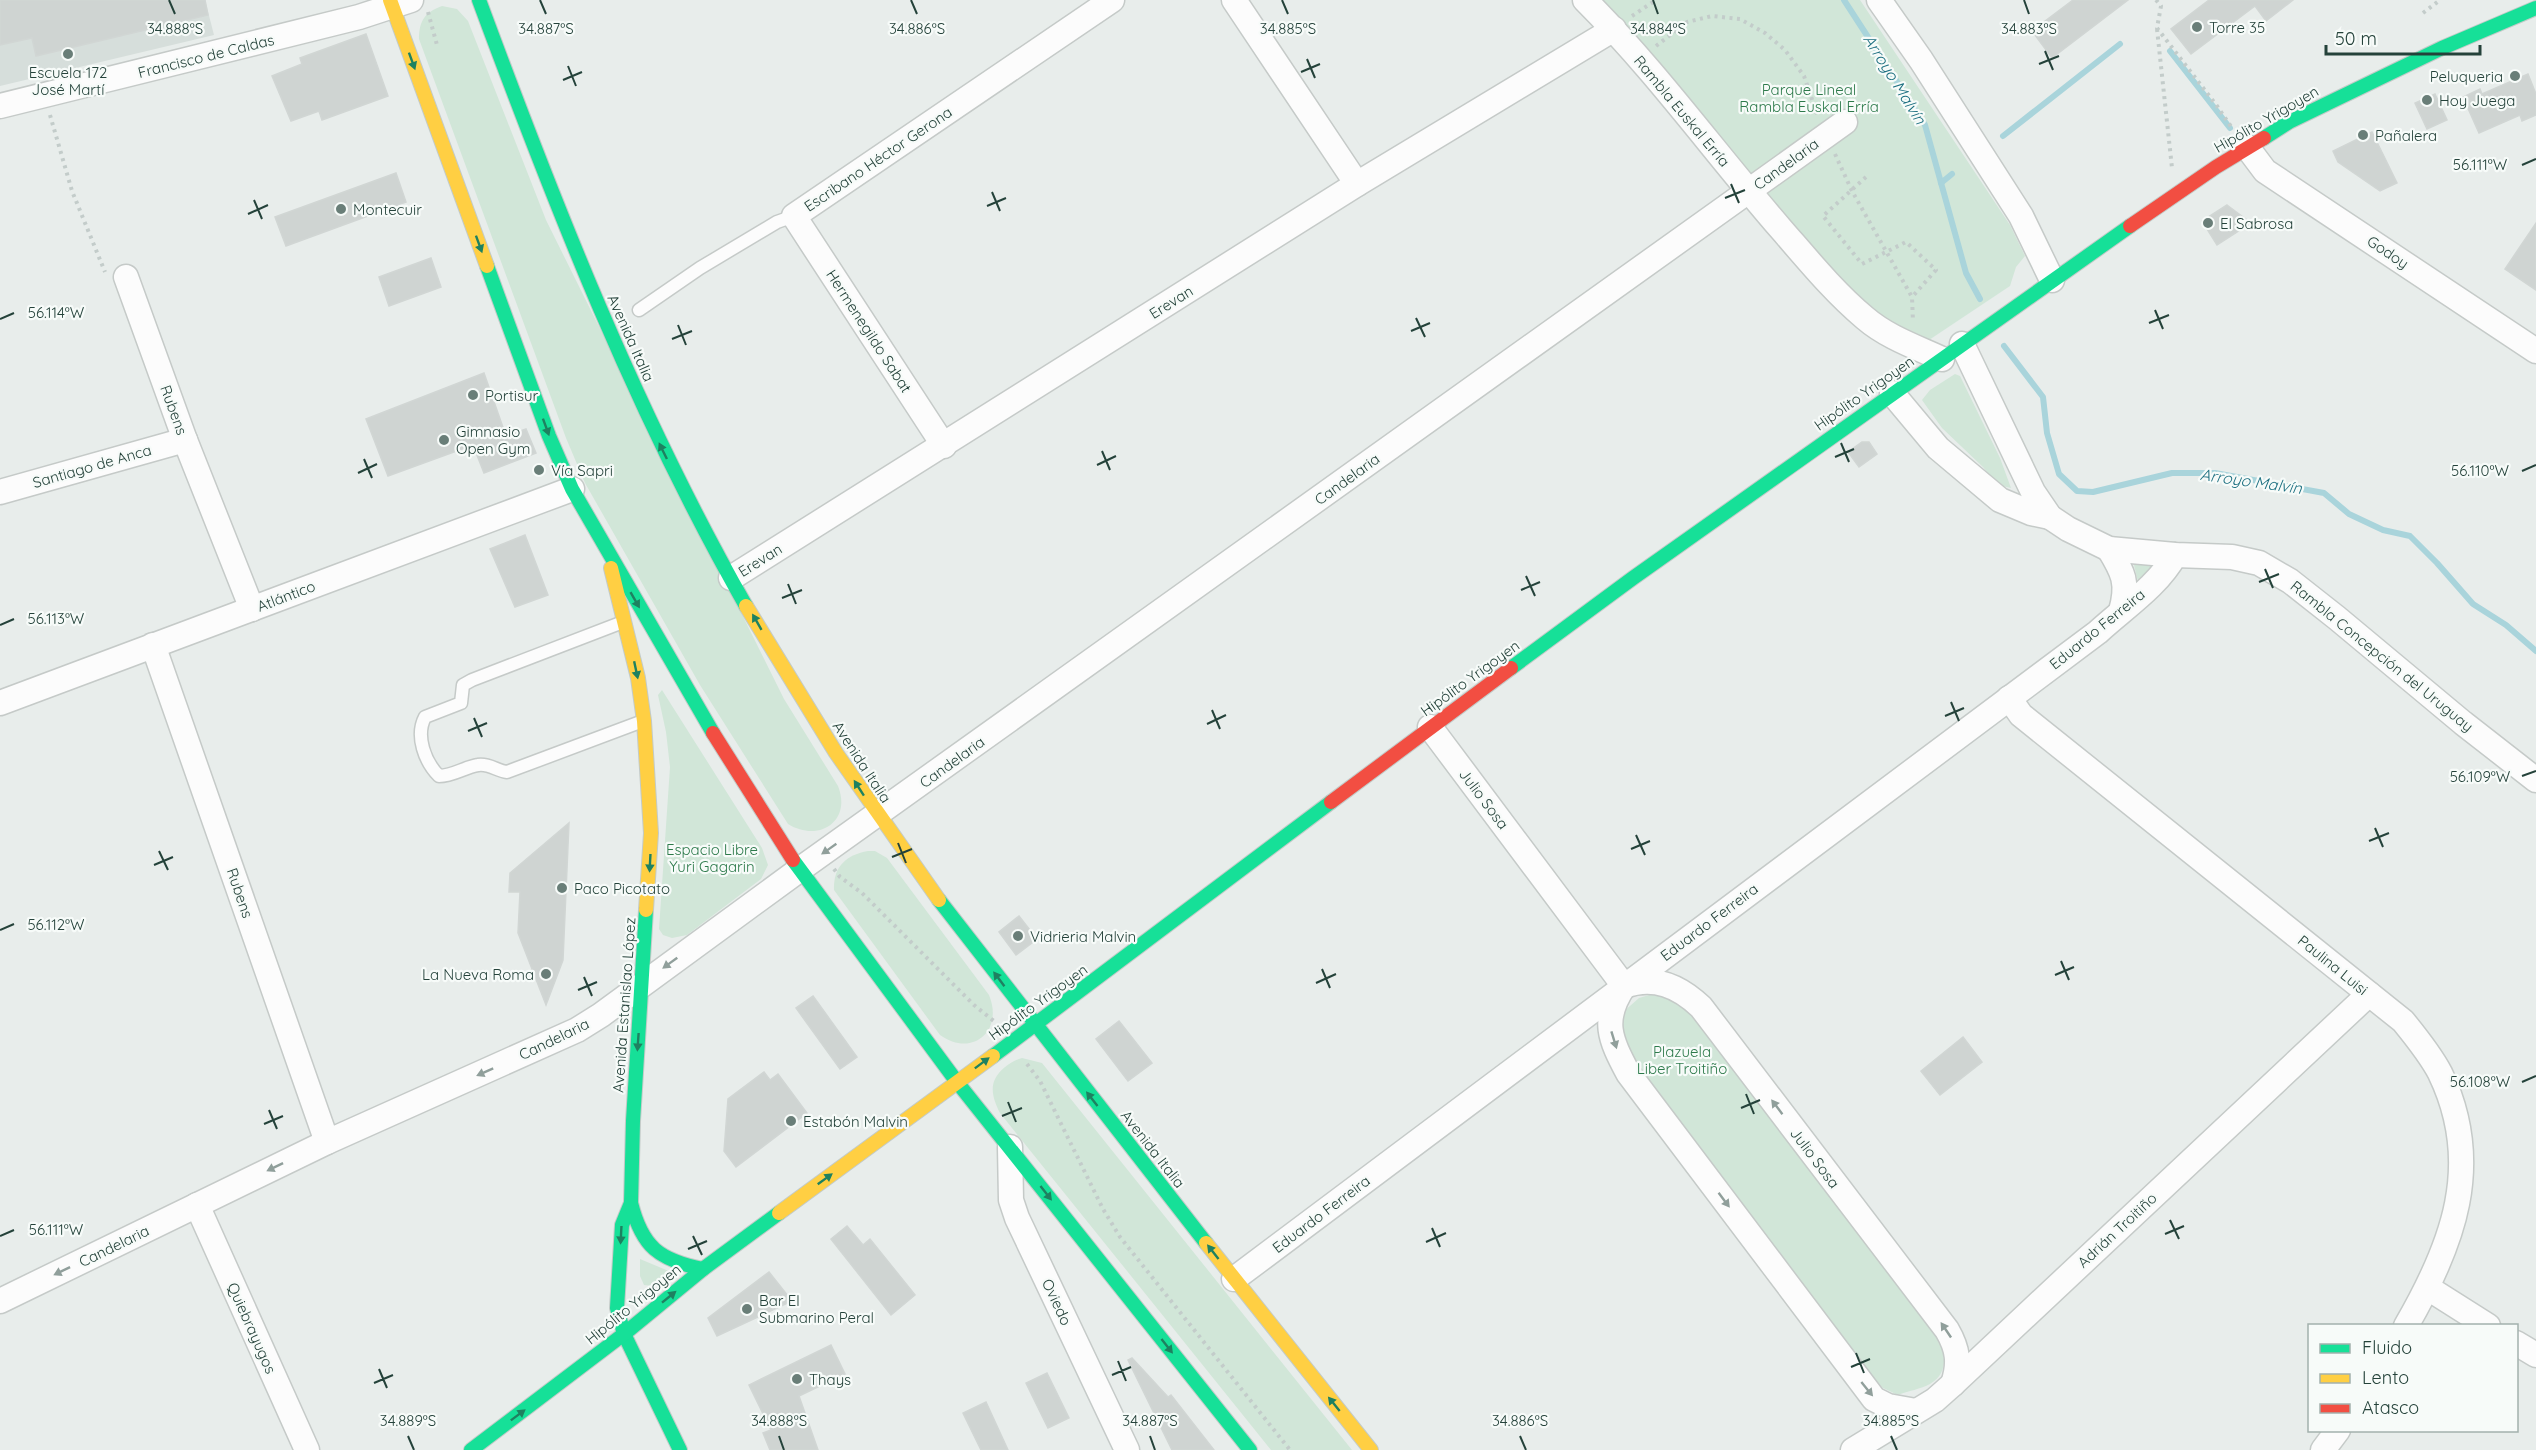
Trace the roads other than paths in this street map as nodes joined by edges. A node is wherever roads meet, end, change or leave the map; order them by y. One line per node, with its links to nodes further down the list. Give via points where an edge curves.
1 (479, 0): 30 (street, Avenida Italia, one-way to 1, via 664,454 606,325)
2 (1113, 0): 14 (street, Escribano Héctor Gerona)
3 (1234, 0): 12 (street)
4 (1586, 0): 8 (street, Rambla Euskal Erría)
5 (1880, 0): 16 (street, via 2021,216)
6 (398, 2): 9 (street, Francisco de Caldas, via 359,17); 24 (street, one-way to 24, via 549,436)
7 (2536, 8): 11 (street, Hipólito Yrigoyen, via 2369,82)
8 (1614, 28): 12 (street, Erevan); 13 (street, Rambla Euskal Erría)
9 (0, 106)
10 (1845, 123): 13 (street, Candelaria)
11 (2245, 148): 16 (street, Hipólito Yrigoyen); 19 (street, Godoy, via 2265,171)
12 (1357, 184): 23 (street, Erevan)
13 (1748, 192): 20 (street, Rambla Euskal Erría, via 1830,285 1866,319 1886,333); 40 (street, Candelaria)
14 (794, 216): 17 (lane, Escribano Héctor Gerona, via 777,222); 23 (street, Hermenegildo Sabat)
15 (126, 277): 22 (street, Rubens)
16 (2052, 280): 18 (street, Hipólito Yrigoyen)
17 (639, 310)
18 (1962, 344): 20 (street, Hipólito Yrigoyen); 26 (street, Rambla Concepción del Uruguay, via 2033,492)
19 (2536, 351)
20 (1942, 359): 21 (street, Hipólito Yrigoyen)
21 (1892, 393): 26 (street, Rambla Concepción del Uruguay, via 1938,448 1992,494 2031,513); 38 (street, Hipólito Yrigoyen)
22 (184, 440): 25 (street, Santiago de Anca); 31 (street, Rubens)
23 (944, 446): 30 (street, Erevan)
24 (572, 489): 28 (street); 31 (street, Atlántico)
25 (0, 492)
26 (2050, 517): 27 (street, Rambla Concepción del Uruguay)
27 (2109, 549): 29 (street, Rambla Concepción del Uruguay); 32 (street, via 2122,570 2126,587)
28 (607, 551): 33 (street, Avenida Estanislao López); 41 (street, one-way to 41, via 707,724)
29 (2175, 555): 32 (street, Eduardo Ferreira, via 2168,568); 39 (street, Rambla Concepción del Uruguay, via 2232,557 2259,563 2290,581)
30 (731, 578): 40 (street, Avenida Italia, one-way to 30, via 804,703)
31 (252, 609): 34 (street, Atlántico)
32 (2121, 610): 35 (street, Eduardo Ferreira, via 2098,632)
33 (625, 621): 37 (street, Avenida Estanislao López, one-way to 37); 37 (lane, via 472,680 463,685 460,703 424,717 420,734 426,757 439,776 447,776 478,765 507,772)
34 (153, 645): 36 (street, Atlántico); 47 (street, Rubens)
35 (2009, 698): 43 (street, Eduardo Ferreira); 44 (street, Paulina Luisi, via 2021,715)
36 (0, 703)
37 (644, 721): 42 (street, Avenida Estanislao López, one-way to 42, via 651,833)
38 (1430, 727): 43 (street, Julio Sosa); 45 (street, Hipólito Yrigoyen)
39 (2536, 780)
40 (877, 816): 41 (street, Candelaria, one-way to 41); 45 (street, Avenida Italia, one-way to 40)
41 (799, 870): 42 (street, Candelaria, one-way to 42); 46 (street)
42 (642, 984): 47 (street, Candelaria, one-way to 47, via 577,1030); 49 (street, Avenida Estanislao López, one-way to 49)
43 (1624, 986): 52 (street, Eduardo Ferreira); 60 (street, Julio Sosa, one-way to 43, via 1958,1355 1947,1330 1701,1007 1673,986 1651,981); 61 (street, one-way to 61, via 1612,1005 1610,1019 1612,1034 1629,1073 1874,1399)
44 (2369, 994): 53 (street, Paulina Luisi, via 2403,1021 2424,1047 2450,1099 2458,1132 2462,1170 2459,1203 2451,1234); 60 (street, Adrián Troitiño)
45 (1034, 1026): 46 (street, Hipólito Yrigoyen, one-way to 45); 52 (street, Avenida Italia, one-way to 45)
46 (957, 1082): 48 (street); 51 (street, Hipólito Yrigoyen, one-way to 46)
47 (327, 1142): 50 (street, Candelaria, one-way to 50)
48 (1010, 1147): 66 (street, Oviedo, via 1011,1200 1017,1218); 67 (street, one-way to 67)
49 (631, 1203): 51 (street, via 641,1237 650,1247 675,1263); 57 (street, Avenida Estanislao López, one-way to 57, via 622,1225 617,1308)
50 (197, 1205): 54 (street, Candelaria, one-way to 54); 63 (street, Quiebrayugos)
51 (703, 1269): 57 (street, Hipólito Yrigoyen, one-way to 51)
52 (1234, 1279): 68 (street, Avenida Italia, one-way to 52)
53 (2428, 1288): 55 (street, Paulina Luisi); 56 (street)
54 (0, 1301)
55 (2407, 1324)
56 (2485, 1324)
57 (624, 1334): 64 (street, Hipólito Yrigoyen, one-way to 57); 65 (street, Avenida Estanislao López)
58 (2518, 1344): 59 (street)
59 (2536, 1355)
60 (1953, 1384): 61 (street, Adrián Troitiño)
61 (1916, 1411): 69 (street, Adrián Troitiño)
62 (2337, 1432): 70 (street)
63 (307, 1450)
64 (471, 1450)
65 (680, 1450)
66 (1127, 1450)
67 (1250, 1450)
68 (1371, 1450)
69 (1853, 1450)
70 (2323, 1450)

